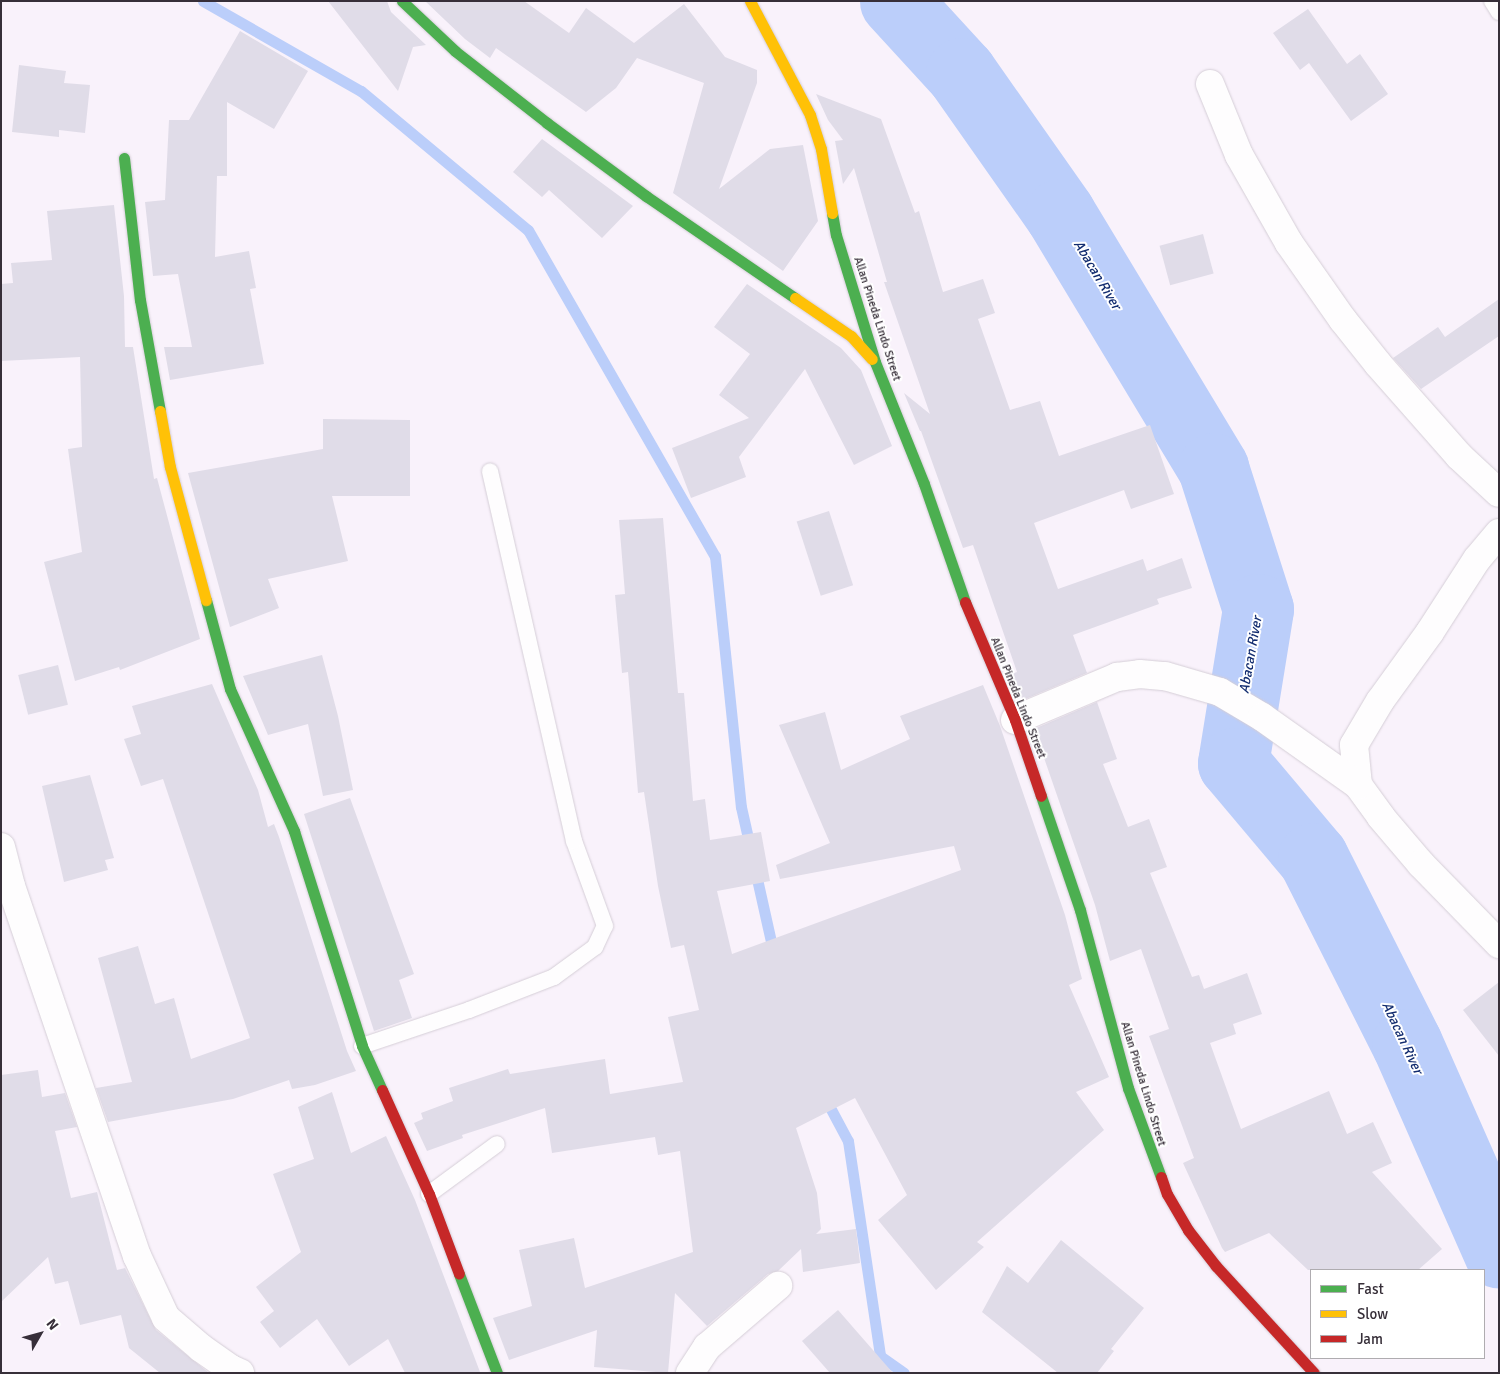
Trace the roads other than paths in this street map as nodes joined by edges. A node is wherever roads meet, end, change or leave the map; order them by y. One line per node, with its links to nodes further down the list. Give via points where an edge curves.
1 (402, 1): 7 (street, via 455,51 547,123 646,196 851,336)
2 (750, 1): 7 (street, Allan Pineda Lindo Street, via 795,83 813,124 821,149 836,235)
3 (1492, 1): 4 (lane)
4 (1499, 12)
5 (1210, 84): 9 (street, via 1239,155 1289,243 1321,289 1378,364 1460,456)
6 (124, 158): 15 (street, via 140,300 170,467 230,690 294,831)
7 (875, 362): 11 (street, Allan Pineda Lindo Street, via 924,484 969,614)
8 (490, 471): 15 (lane, via 574,841 605,926 595,947 554,977)
9 (1499, 493)
10 (1499, 532): 12 (street, via 1380,701 1354,745)
11 (1015, 720): 12 (street, via 1117,678 1140,674 1165,676 1220,692 1262,717); 22 (street, Allan Pineda Lindo Street, via 1080,910 1128,1088 1167,1194 1188,1230 1216,1266)
12 (1358, 785): 14 (street, via 1421,864)
13 (1, 847): 19 (street, via 14,896 137,1256 166,1318 201,1348)
14 (1499, 944)
15 (362, 1046): 17 (street)
16 (497, 1144): 17 (lane)
17 (429, 1194): 20 (street)
18 (778, 1286): 21 (street, via 707,1347)
19 (240, 1373)
20 (497, 1373)
21 (690, 1373)
22 (1314, 1373)

